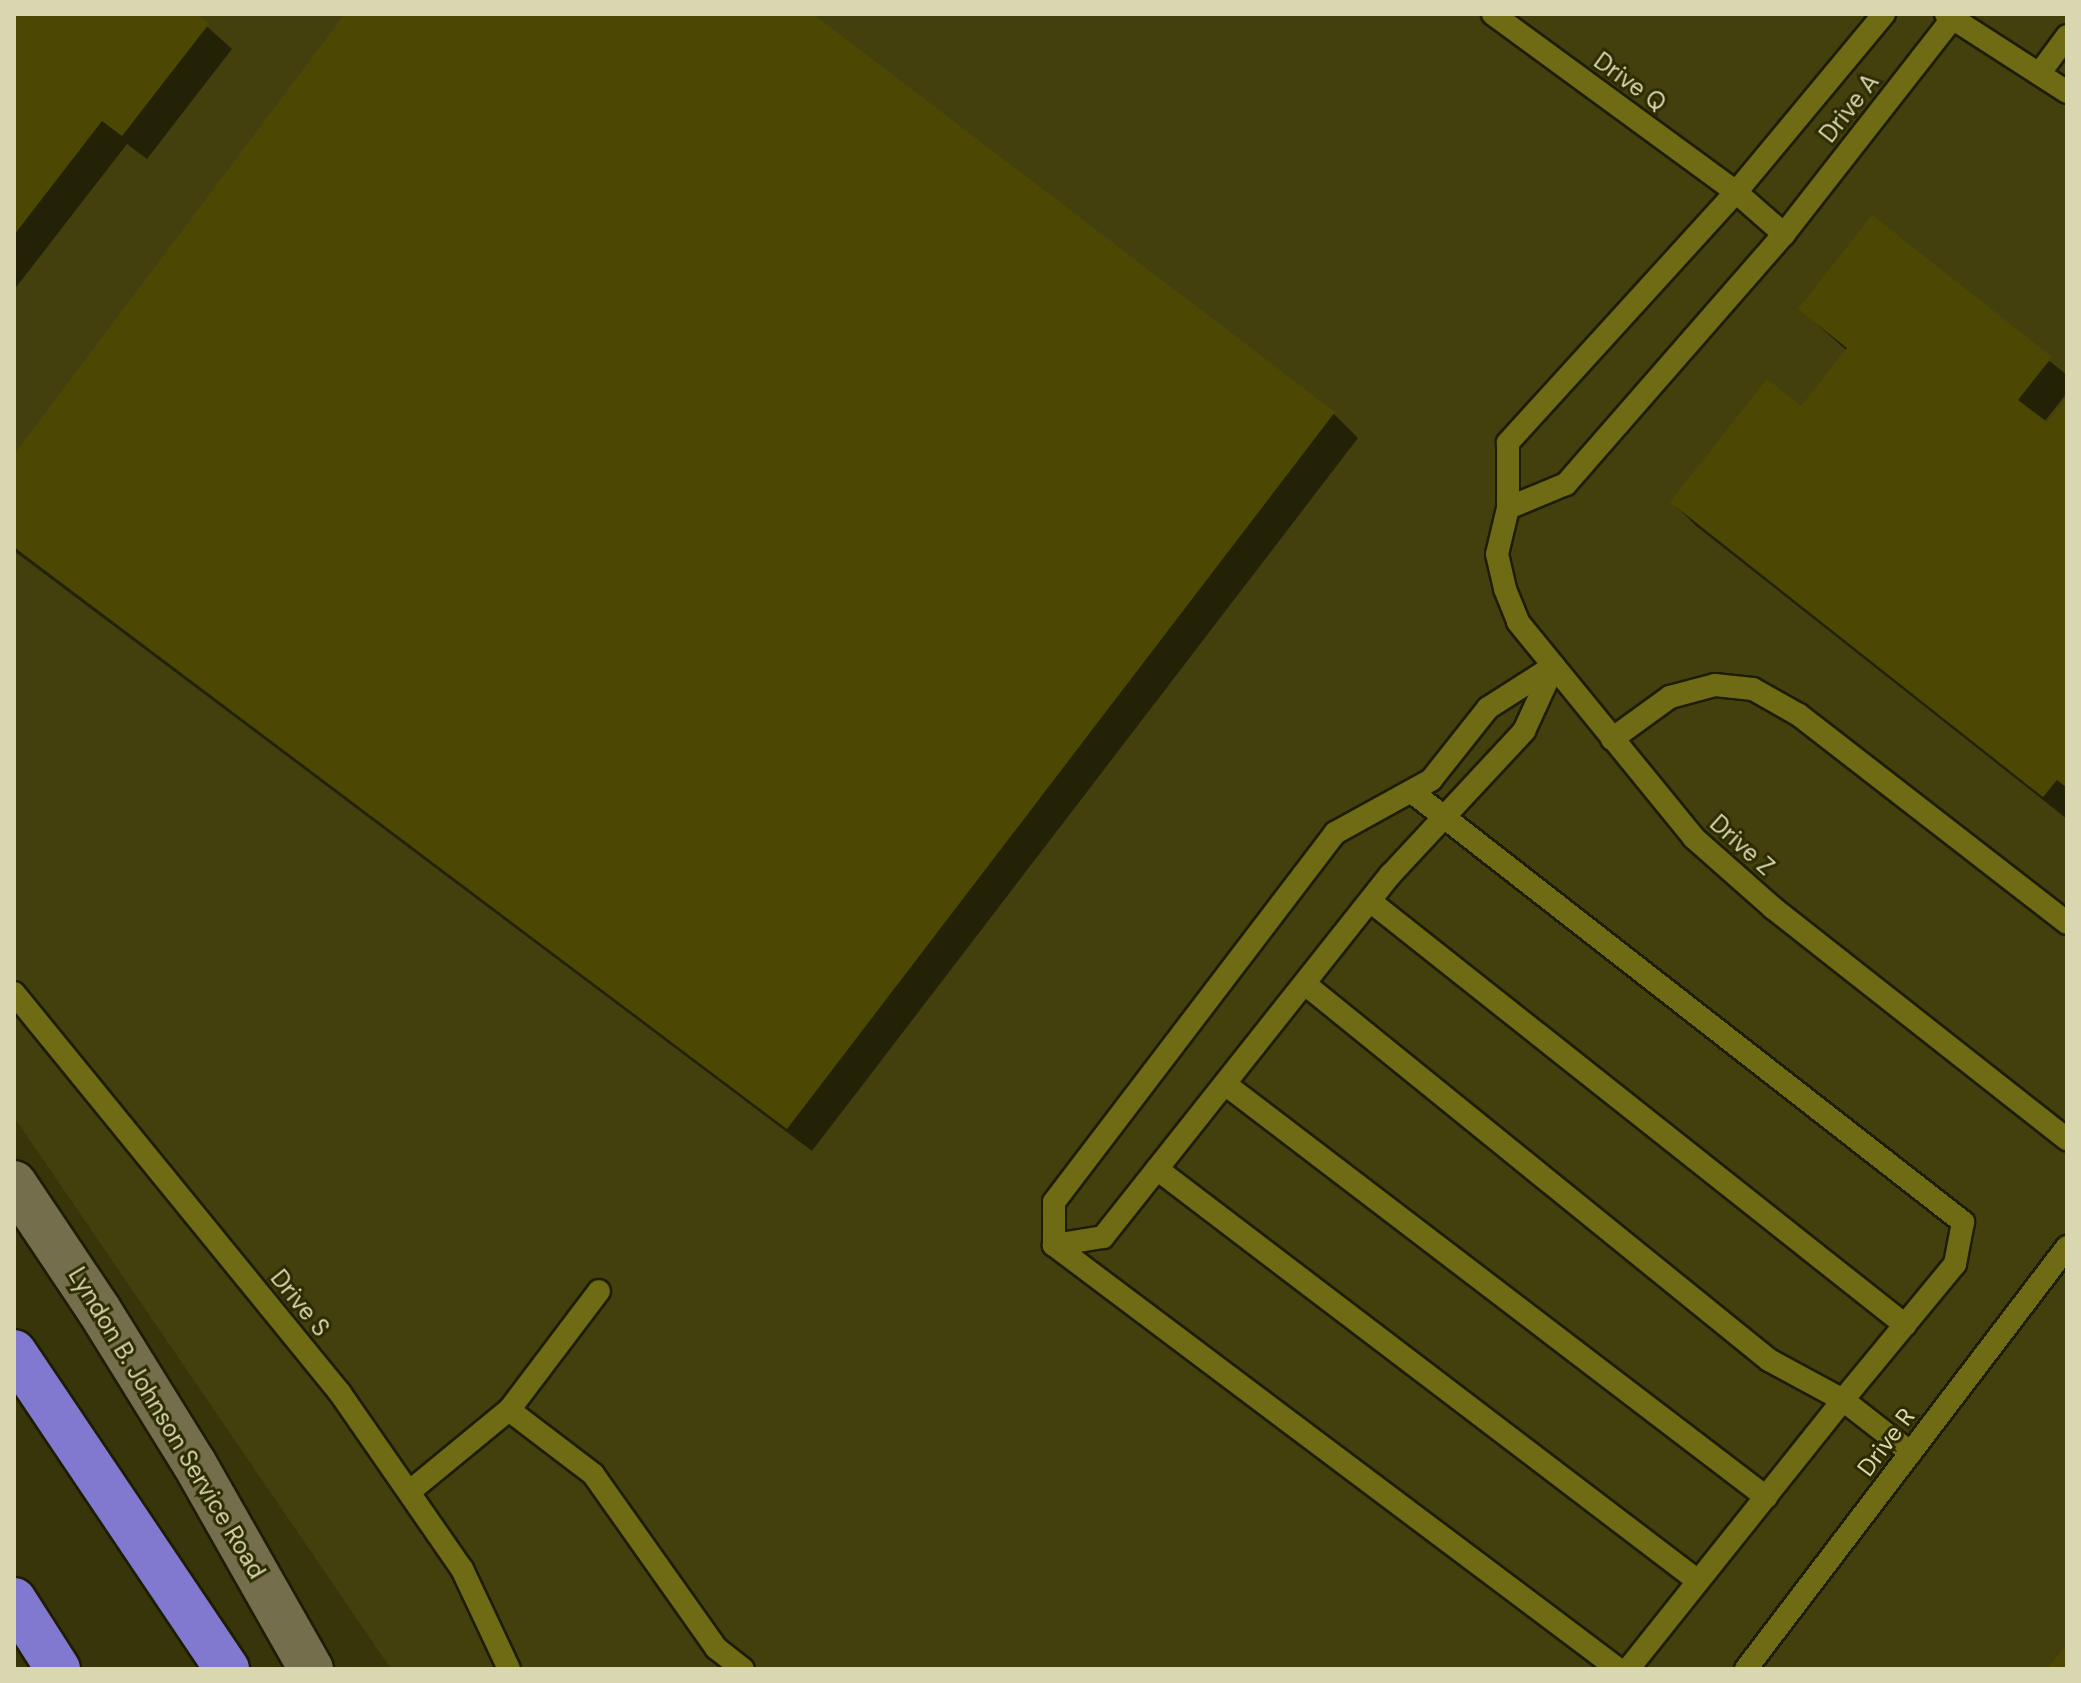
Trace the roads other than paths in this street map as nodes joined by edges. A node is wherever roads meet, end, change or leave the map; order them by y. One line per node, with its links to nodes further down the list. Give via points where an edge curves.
1 (1493, 14): 7 (lane, Drive Q)
2 (1884, 14): 7 (lane, Drive A)
3 (1951, 15): 5 (lane); 8 (lane, Drive A)
4 (2067, 36): 5 (lane)
5 (2039, 74): 6 (lane)
6 (2067, 92)
7 (1736, 192): 8 (lane, Drive Q); 9 (lane, Drive Z, via 1508,443)
8 (1784, 234): 9 (lane, via 1566,484)
9 (1508, 508): 10 (lane, Drive Z, via 1497,554 1505,589 1518,622)
10 (1554, 666): 11 (lane, Drive Z); 12 (lane, via 1488,708 1431,780); 13 (lane, via 1524,731)
11 (1612, 739): 15 (lane, via 1670,697 1715,685 1753,689 1799,715); 19 (lane, Drive Z, via 1716,858)
12 (1412, 792): 13 (lane); 22 (lane, via 1335,833 1054,1202)
13 (1446, 818): 14 (lane); 25 (lane, via 1963,1222 1955,1264)
14 (1370, 901): 16 (lane); 25 (lane)
15 (2067, 923)
16 (1305, 984): 18 (lane); 27 (lane, via 1769,1360)
17 (14, 993): 30 (lane, Drive S, via 340,1393)
18 (1225, 1084): 20 (lane); 31 (lane)
19 (2067, 1139)
20 (1157, 1169): 22 (lane, via 1103,1237); 32 (lane)
21 (14, 1183): 37 (main road, Lyndon B. Johnson Service Road, via 194,1463)
22 (1054, 1245): 40 (lane)
23 (2067, 1247): 29 (lane, Drive R)
24 (599, 1291): 28 (lane)
25 (1905, 1325): 27 (lane)
26 (14, 1352): 36 (highway)
27 (1843, 1400): 29 (lane); 31 (lane)
28 (509, 1410): 30 (lane); 34 (lane, via 593,1474)
29 (1911, 1453): 42 (lane, Drive R)
30 (409, 1492): 38 (lane, Drive S, via 462,1569)
31 (1766, 1497): 32 (lane)
32 (1698, 1581): 41 (lane)
33 (14, 1600): 35 (highway)
34 (716, 1658): 39 (lane)
35 (58, 1669)
36 (227, 1669)
37 (311, 1669)
38 (509, 1669)
39 (743, 1669)
40 (1618, 1669)
41 (1628, 1669)
42 (1746, 1669)

